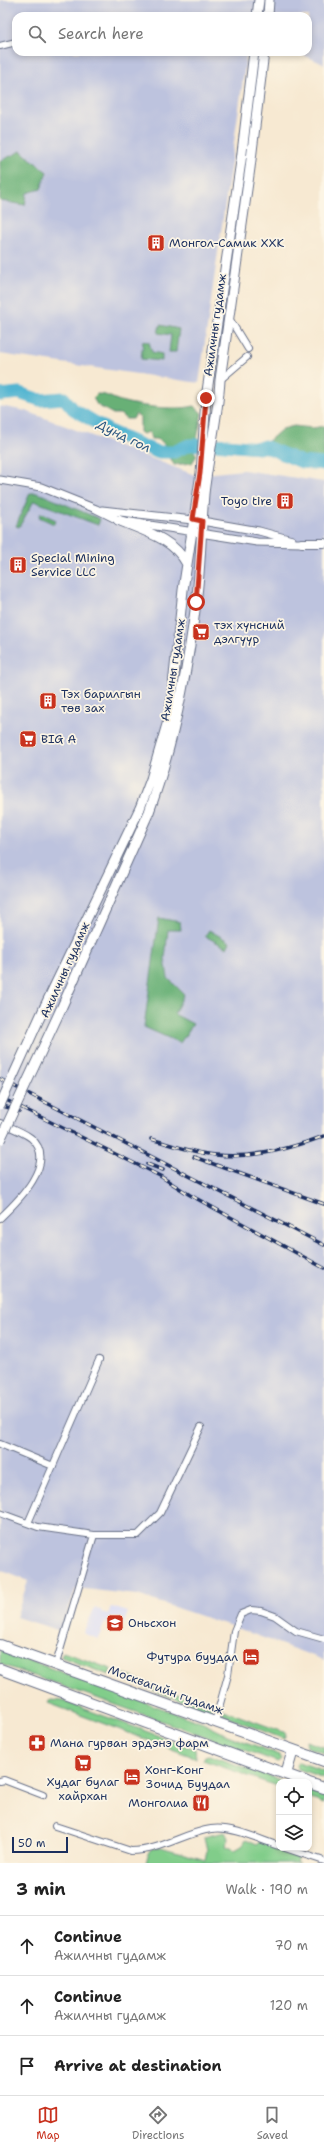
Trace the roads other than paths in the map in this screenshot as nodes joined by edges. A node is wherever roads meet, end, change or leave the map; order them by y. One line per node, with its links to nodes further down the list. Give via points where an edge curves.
1 (259, 0): 3 (main road)
2 (269, 1): 4 (main road)
3 (258, 12)
4 (268, 12)
5 (12, 43): 6 (street)
6 (0, 46)
7 (254, 56): 13 (main road, Ажилчны гудамж, via 241,161 206,398)
8 (264, 56): 9 (main road, Ажилчны гудамж)
9 (228, 316): 10 (street); 12 (main road, Ажилчны гудамж)
10 (248, 349)
11 (247, 357): 12 (street)
12 (220, 380): 13 (main road, Ажилчны гудамж, via 219,399)
13 (203, 476): 17 (main road, Ажилчны гудамж)
14 (0, 480): 15 (street, via 41,487)
15 (96, 509): 16 (street); 17 (street)
16 (118, 520): 18 (street); 22 (main road, via 171,544 181,552)
17 (198, 520): 18 (main road, Ажилчны гудамж); 19 (main road, Ажилчны гудамж); 20 (street, via 259,531)
18 (191, 532): 19 (street); 22 (main road, Ажилчны гудамж)
19 (201, 533): 20 (street, via 257,542); 24 (main road, Ажилчны гудамж, via 196,602 180,708)
20 (302, 543): 21 (main road)
21 (324, 545)
22 (187, 564): 23 (main road, Ажилчны гудамж, via 170,714)
23 (152, 779): 24 (main road); 25 (main road, Ажилчны гудамж, bridge)
24 (161, 782): 27 (main road, Ажилчны гудамж, bridge)
25 (0, 1105)
26 (0, 1123): 28 (street, via 31,1138 40,1156 36,1176 30,1186)
27 (0, 1140)
28 (0, 1218)
29 (99, 1360): 32 (street)
30 (201, 1426): 35 (street, via 160,1513 150,1524 138,1535)
31 (0, 1444): 32 (street)
32 (53, 1466): 34 (street)
33 (0, 1513): 34 (street)
34 (28, 1523): 35 (street, via 38,1527)
35 (94, 1535): 38 (street)
36 (324, 1639): 40 (street, via 296,1632 275,1616 261,1611 251,1610 241,1614 234,1631 228,1675)
37 (0, 1645): 38 (highway, Москвагийн гудамж)
38 (56, 1664): 40 (highway, Москвагийн гудамж)
39 (0, 1669): 43 (highway)
40 (215, 1722): 41 (highway, Москвагийн гудамж)
41 (293, 1750): 42 (highway, Москвагийн гудамж); 43 (highway)
42 (324, 1761)
43 (286, 1774): 44 (highway)
44 (300, 1779)
45 (0, 1781): 48 (street, via 4,1780)
46 (312, 1784): 47 (highway)
47 (324, 1788)
48 (43, 1795)
49 (55, 1826): 50 (street, via 132,1851 144,1851 212,1829 229,1830)
50 (276, 1845)
51 (294, 1851): 52 (street)
52 (324, 1861)

